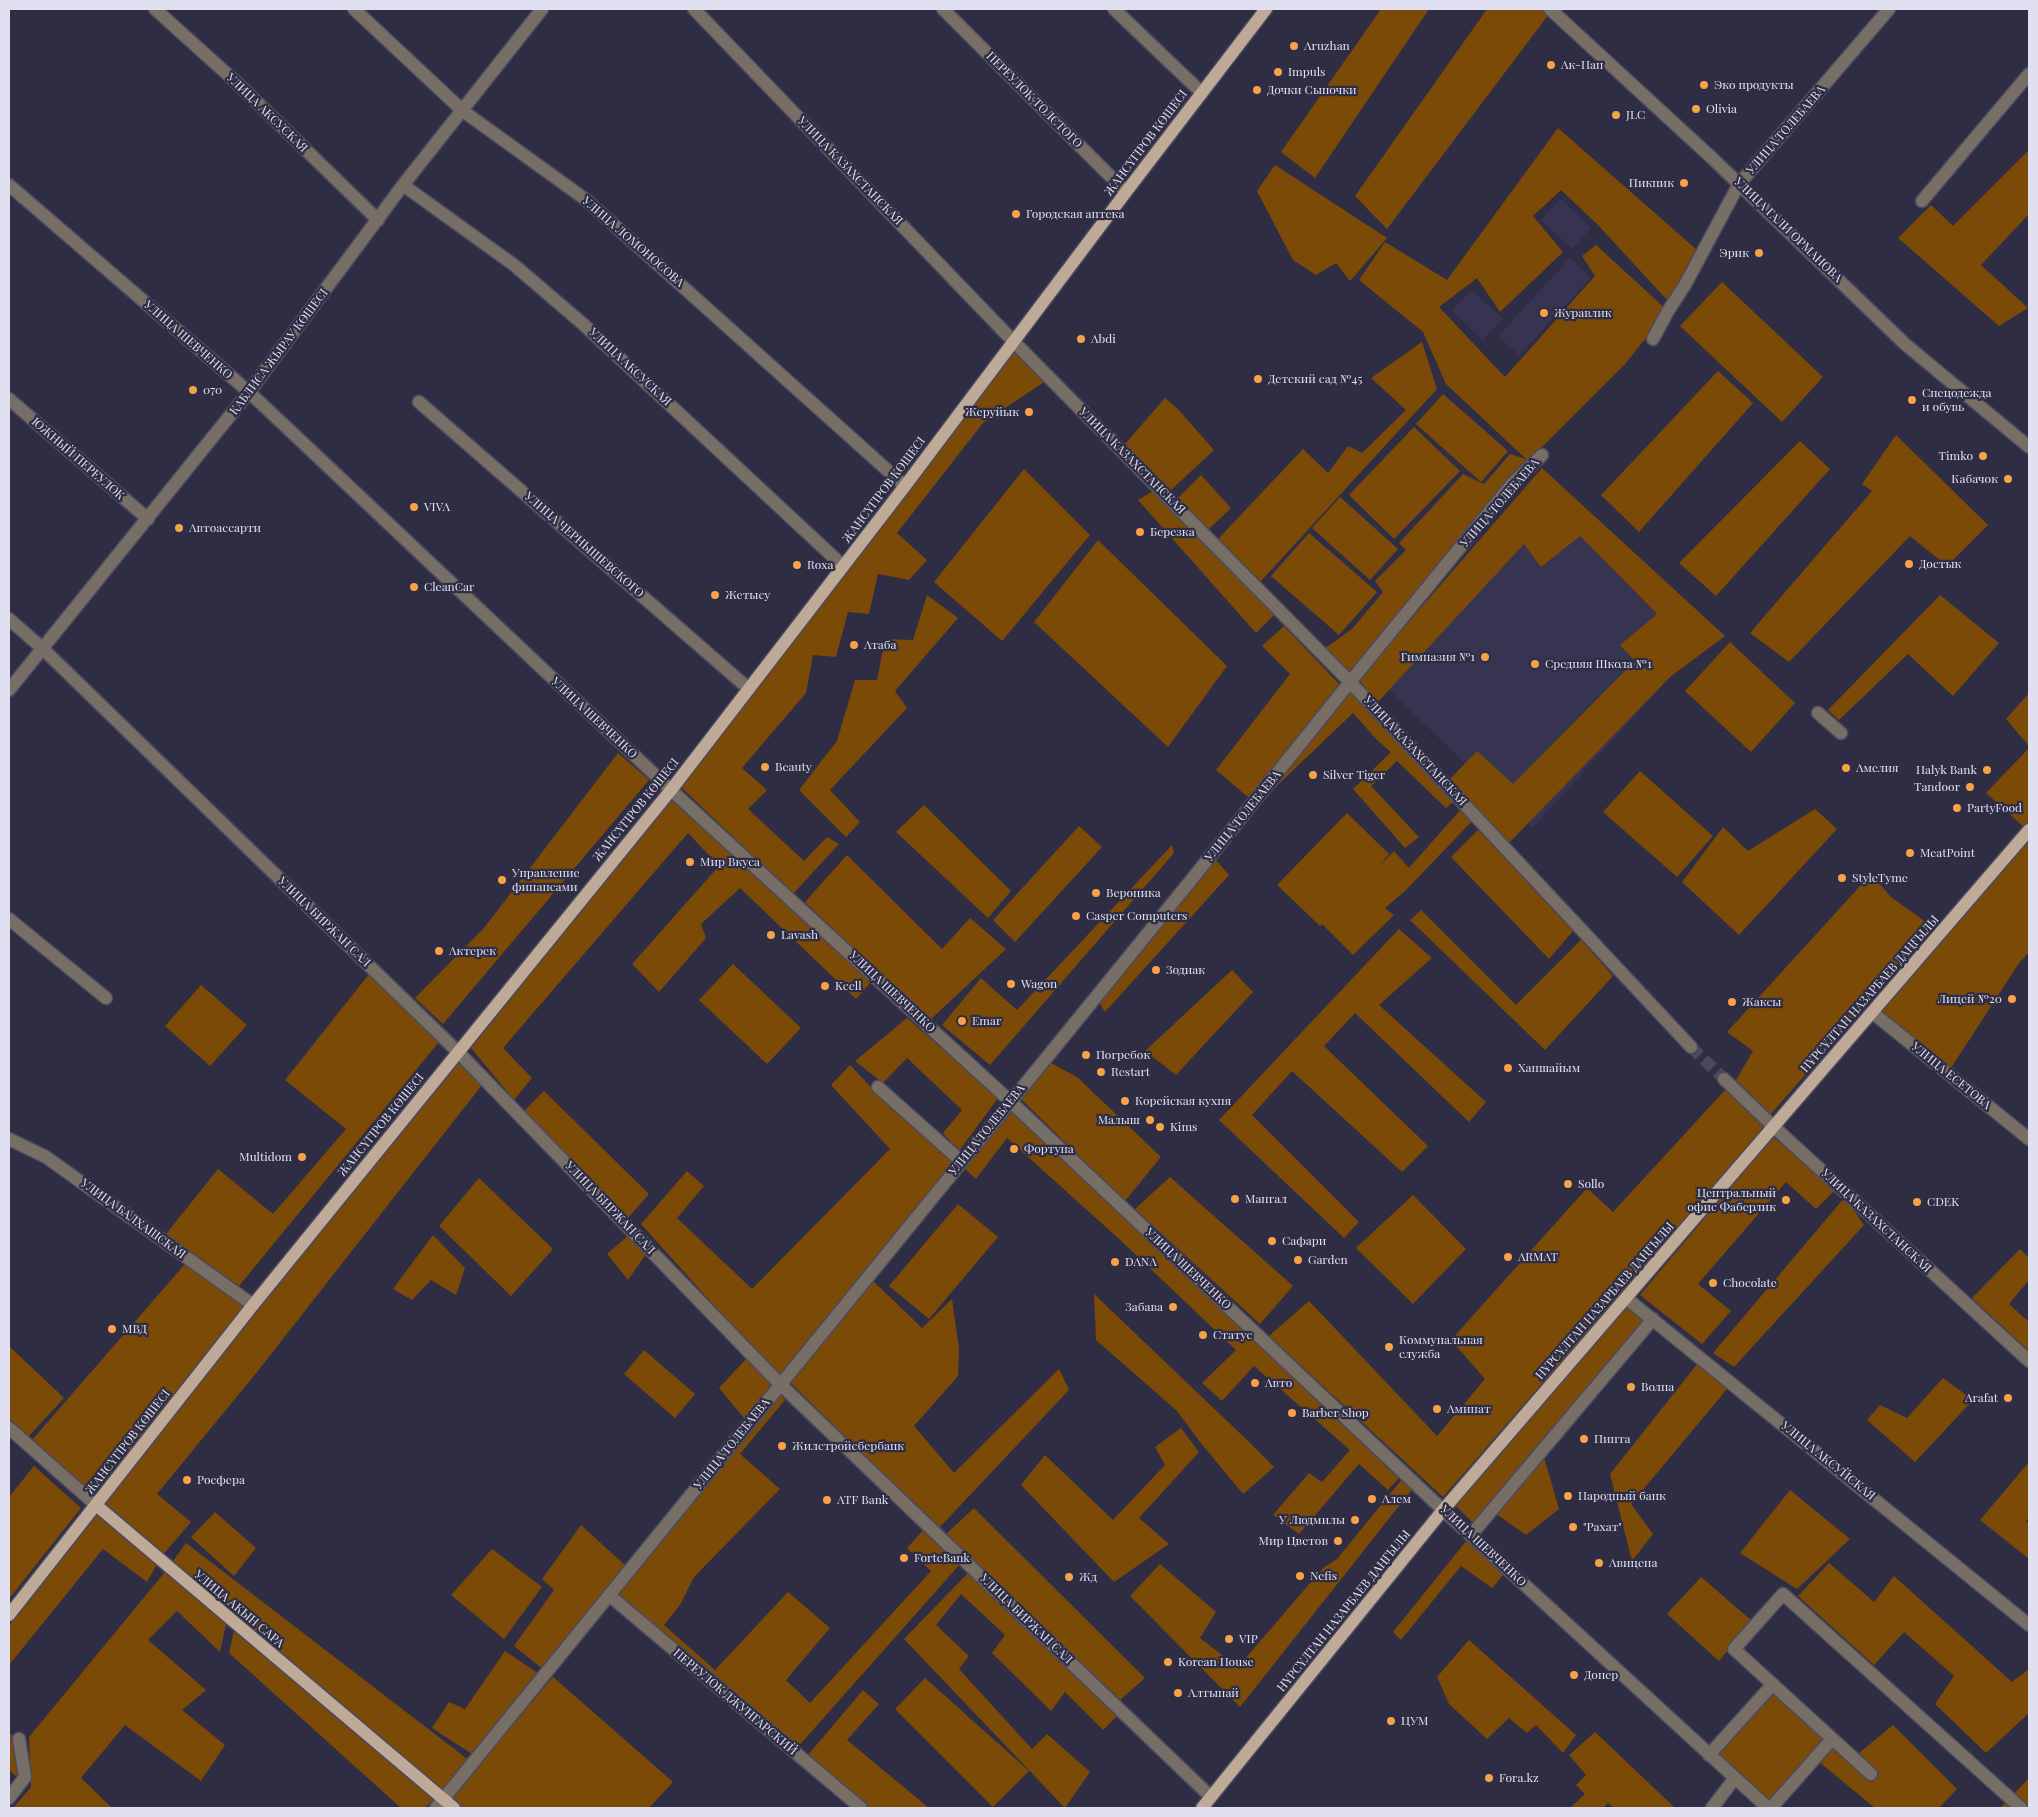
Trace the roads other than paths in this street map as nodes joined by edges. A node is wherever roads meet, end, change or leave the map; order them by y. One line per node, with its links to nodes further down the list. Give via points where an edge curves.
1 (154, 9): 18 (street, УЛИЦА АКСУСКАЯ, via 236,82)
2 (354, 9): 12 (street, УЛИЦА ЛОМОНОСОВА)
3 (542, 9): 12 (street, ҚАБЛИСА ЖЫРАУ КӨШЕСІ)
4 (694, 9): 20 (street, УЛИЦА КАЗАХСТАНСКАЯ)
5 (943, 9): 16 (street, ПЕРЕУЛОК ТОЛСТОГО)
6 (1114, 9): 11 (street)
7 (1266, 9): 11 (main road, ЖАНСҮГІРОВ КӨШЕСІ)
8 (1550, 9): 13 (street, УЛИЦА ГАЛИ ОРМАНОВА)
9 (1889, 9): 13 (street, УЛИЦА ТОЛЕБАЕВА)
10 (2029, 74): 17 (street)
11 (1202, 93): 16 (main road, ЖАНСҮГІРОВ КӨШЕСІ)
12 (463, 111): 15 (street, ҚАБЛИСА ЖЫРАУ КӨШЕСІ); 26 (street, УЛИЦА ЛОМОНОСОВА, via 585,199)
13 (1740, 184): 19 (street, УЛИЦА ТОЛЕБАЕВА); 24 (street, УЛИЦА ГАЛИ ОРМАНОВА, via 1905,344)
14 (9, 185): 21 (street, УЛИЦА ШЕВЧЕНКО)
15 (403, 186): 18 (street, ҚАБЛИСА ЖЫРАУ КӨШЕСІ); 28 (street, УЛИЦА АКСУСКАЯ, via 514,265 583,324)
16 (1126, 192): 20 (main road, ЖАНСҮГІРОВ КӨШЕСІ)
17 (1922, 201)
18 (378, 220): 21 (street, ҚАБЛИСА ЖЫРАУ КӨШЕСІ)
19 (1653, 339)
20 (1014, 342): 26 (main road, ЖАНСҮГІРОВ КӨШЕСІ); 31 (street, УЛИЦА КАЗАХСТАНСКАЯ)
21 (249, 392): 27 (street, ҚАБЛИСА ЖЫРАУ КӨШЕСІ); 36 (street, УЛИЦА ШЕВЧЕНКО)
22 (9, 399): 27 (street, ЮЖНЫЙ ПЕРЕУЛОК)
23 (419, 402): 32 (street, УЛИЦА ЧЕРНЫШЕВСКОГО)
24 (2029, 447)
25 (1542, 455): 31 (street, УЛИЦА ТОЛЕБАЕВА, via 1512,484)
26 (905, 486): 28 (main road, ЖАНСҮГІРОВ КӨШЕСІ)
27 (148, 519): 30 (street, ҚАБЛИСА ЖЫРАУ КӨШЕСІ)
28 (843, 566): 32 (main road, ЖАНСҮГІРОВ КӨШЕСІ)
29 (9, 619): 30 (street, УЛИЦА БИРЖАН САЛ)
30 (42, 648): 33 (street, ҚАБЛИСА ЖЫРАУ КӨШЕСІ); 42 (street, УЛИЦА БИРЖАН САЛ)
31 (1350, 682): 41 (street, УЛИЦА КАЗАХСТАНСКАЯ); 45 (street, УЛИЦА ТОЛЕБАЕВА)
32 (748, 688): 36 (main road, ЖАНСҮГІРОВ КӨШЕСІ)
33 (9, 690)
34 (1818, 713): 35 (street)
35 (1841, 733)
36 (671, 790): 42 (main road, ЖАНСҮГІРОВ КӨШЕСІ); 45 (street, УЛИЦА ШЕВЧЕНКО)
37 (2029, 830): 40 (main road, НҰРСҰЛТАН НАЗАРБАЕВ ДАҢҒЫЛЫ)
38 (9, 919): 39 (street)
39 (106, 998)
40 (1872, 1013): 46 (main road, НҰРСҰЛТАН НАЗАРБАЕВ ДАҢҒЫЛЫ); 48 (street, УЛИЦА ЕСЕТОВА)
41 (1691, 1047)
42 (458, 1052): 51 (main road, ЖАНСҮГІРОВ КӨШЕСІ); 54 (street, УЛИЦА БИРЖАН САЛ)
43 (1724, 1079): 46 (street, УЛИЦА КАЗАХСТАНСКАЯ)
44 (878, 1087): 49 (street)
45 (1010, 1101): 49 (street, УЛИЦА ТОЛЕБАЕВА); 57 (street, УЛИЦА ШЕВЧЕНКО)
46 (1774, 1127): 50 (main road, НҰРСҰЛТАН НАЗАРБАЕВ ДАҢҒЫЛЫ); 53 (street, УЛИЦА КАЗАХСТАНСКАЯ)
47 (9, 1139): 51 (street, УЛИЦА БАЛХАШСКАЯ, via 46,1157)
48 (2029, 1139)
49 (961, 1161): 54 (street, УЛИЦА ТОЛЕБАЕВА)
50 (1626, 1298): 52 (street, УЛИЦА АКСУЙСКАЯ); 57 (main road, НҰРСҰЛТАН НАЗАРБАЕВ ДАҢҒЫЛЫ)
51 (253, 1305): 56 (main road, ЖАНСҮГІРОВ КӨШЕСІ)
52 (1653, 1319): 58 (street); 61 (street, УЛИЦА АКСУЙСКАЯ)
53 (2029, 1360)
54 (780, 1384): 59 (street, УЛИЦА ТОЛЕБАЕВА); 68 (street, УЛИЦА БИРЖАН САЛ)
55 (9, 1428): 56 (street, УЛИЦА АКЫН САРА)
56 (96, 1505): 60 (main road, ЖАНСҮГІРОВ КӨШЕСІ); 70 (main road, УЛИЦА АКЫН САРА)
57 (1443, 1510): 58 (street, УЛИЦА ШЕВЧЕНКО); 68 (main road, НҰРСҰЛТАН НАЗАРБАЕВ ДАҢҒЫЛЫ)
58 (1471, 1536): 65 (street, УЛИЦА ШЕВЧЕНКО)
59 (609, 1595): 70 (street, УЛИЦА ТОЛЕБАЕВА); 72 (street, ПЕРЕУЛОК ДЖУНГАРСКИЙ)
60 (9, 1615)
61 (2029, 1625)
62 (1773, 1684): 64 (street); 65 (street); 76 (street, via 1734,1649 1783,1594)
63 (19, 1739): 69 (street, via 25,1777)
64 (1832, 1739): 66 (street); 75 (street)
65 (1709, 1755): 67 (street, УЛИЦА ШЕВЧЕНКО)
66 (1871, 1774)
67 (1735, 1778): 74 (street); 75 (street, УЛИЦА ШЕВЧЕНКО)
68 (1211, 1797): 73 (main road, НҰРСҰЛТАН НАЗАРБАЕВ ДАҢҒЫЛЫ)
69 (9, 1798)
70 (440, 1804): 71 (main road, УЛИЦА АКЫН САРА)
71 (454, 1808)
72 (861, 1808)
73 (1202, 1808)
74 (1712, 1808)
75 (1770, 1808)
76 (2022, 1808)

